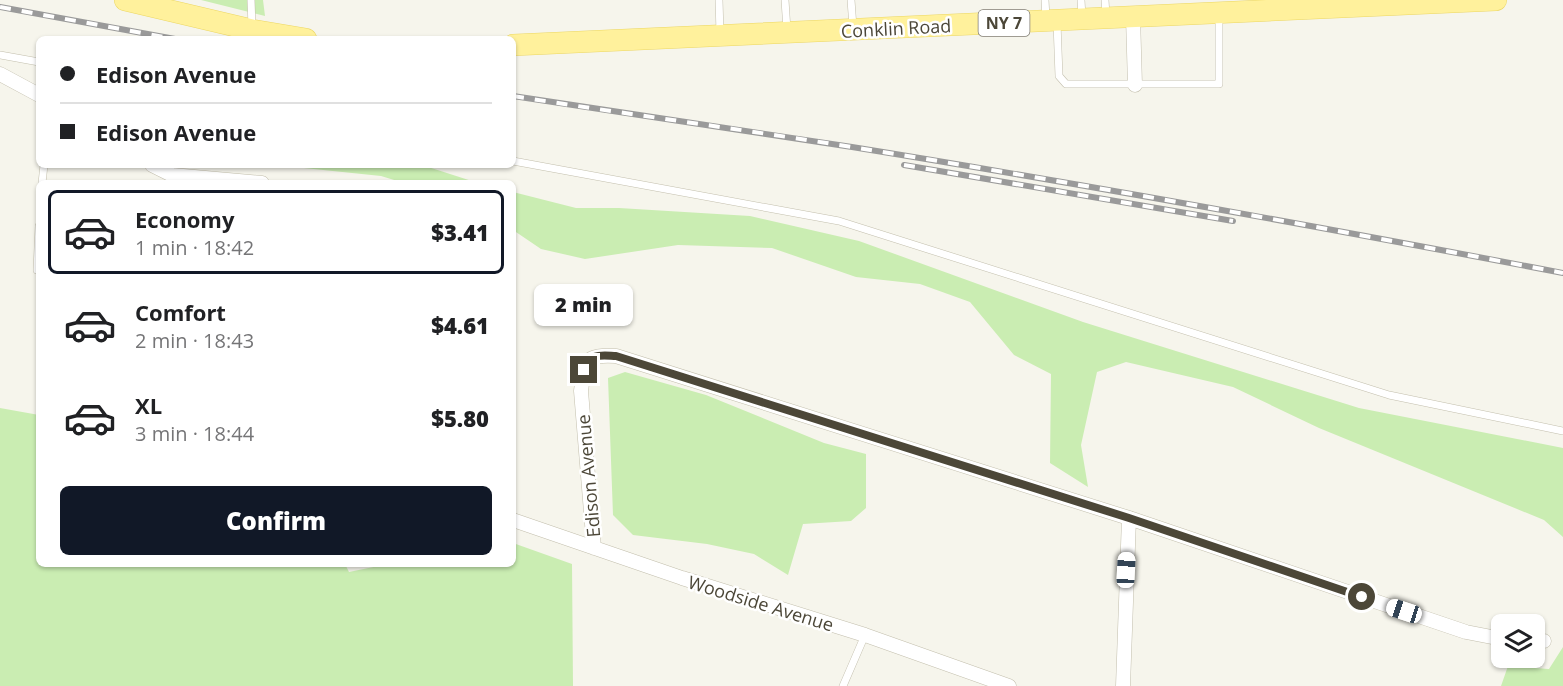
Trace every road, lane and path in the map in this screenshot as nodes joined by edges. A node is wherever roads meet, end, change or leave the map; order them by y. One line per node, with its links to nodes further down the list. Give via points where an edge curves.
1 (125, 0): 15 (main road)
2 (251, 0): 15 (lane)
3 (719, 0): 19 (lane)
4 (785, 0): 17 (lane)
5 (851, 0): 16 (lane)
6 (1478, 0): 7 (main road, Conklin Road / NY 7); 8 (main road, Conklin Road / NY 7)
7 (1496, 0)
8 (1334, 4): 9 (main road, Conklin Road / NY 7)
9 (1259, 5): 13 (main road, Conklin Road / NY 7)
10 (1106, 9): 11 (main road, Conklin Road / NY 7); 12 (main road, Conklin Road / NY 7)
11 (1082, 10): 14 (main road, Conklin Road / NY 7)
12 (1146, 13): 13 (main road, Conklin Road / NY 7); 24 (street)
13 (1219, 13): 24 (lane, via 1219,84)
14 (1049, 14): 16 (main road, Conklin Road / NY 7); 24 (lane, via 1059,76 1066,84)
15 (252, 30): 18 (main road)
16 (854, 30): 17 (main road, Conklin Road / NY 7)
17 (787, 32): 19 (main road, Conklin Road / NY 7)
18 (288, 36)
19 (720, 36): 20 (main road, Conklin Road / NY 7)
20 (516, 45)
21 (0, 55): 22 (lane)
22 (36, 61)
23 (0, 74): 25 (street)
24 (1135, 84)
25 (36, 93)
26 (516, 162): 30 (lane, via 839,221 1389,395)
27 (156, 168): 28 (street)
28 (173, 179): 29 (street)
29 (195, 180)
30 (1563, 431)
31 (1129, 518): 33 (street, Edison Avenue, via 616,356 597,355 584,370 581,392); 35 (street, Edison Avenue, via 1455,628); 38 (street)
32 (516, 521): 33 (street, Woodside Avenue)
33 (594, 548): 34 (street, Woodside Avenue)
34 (865, 635): 36 (lane); 37 (street, Woodside Avenue)
35 (1491, 636)
36 (843, 686)
37 (1009, 686)
38 (1124, 686)

